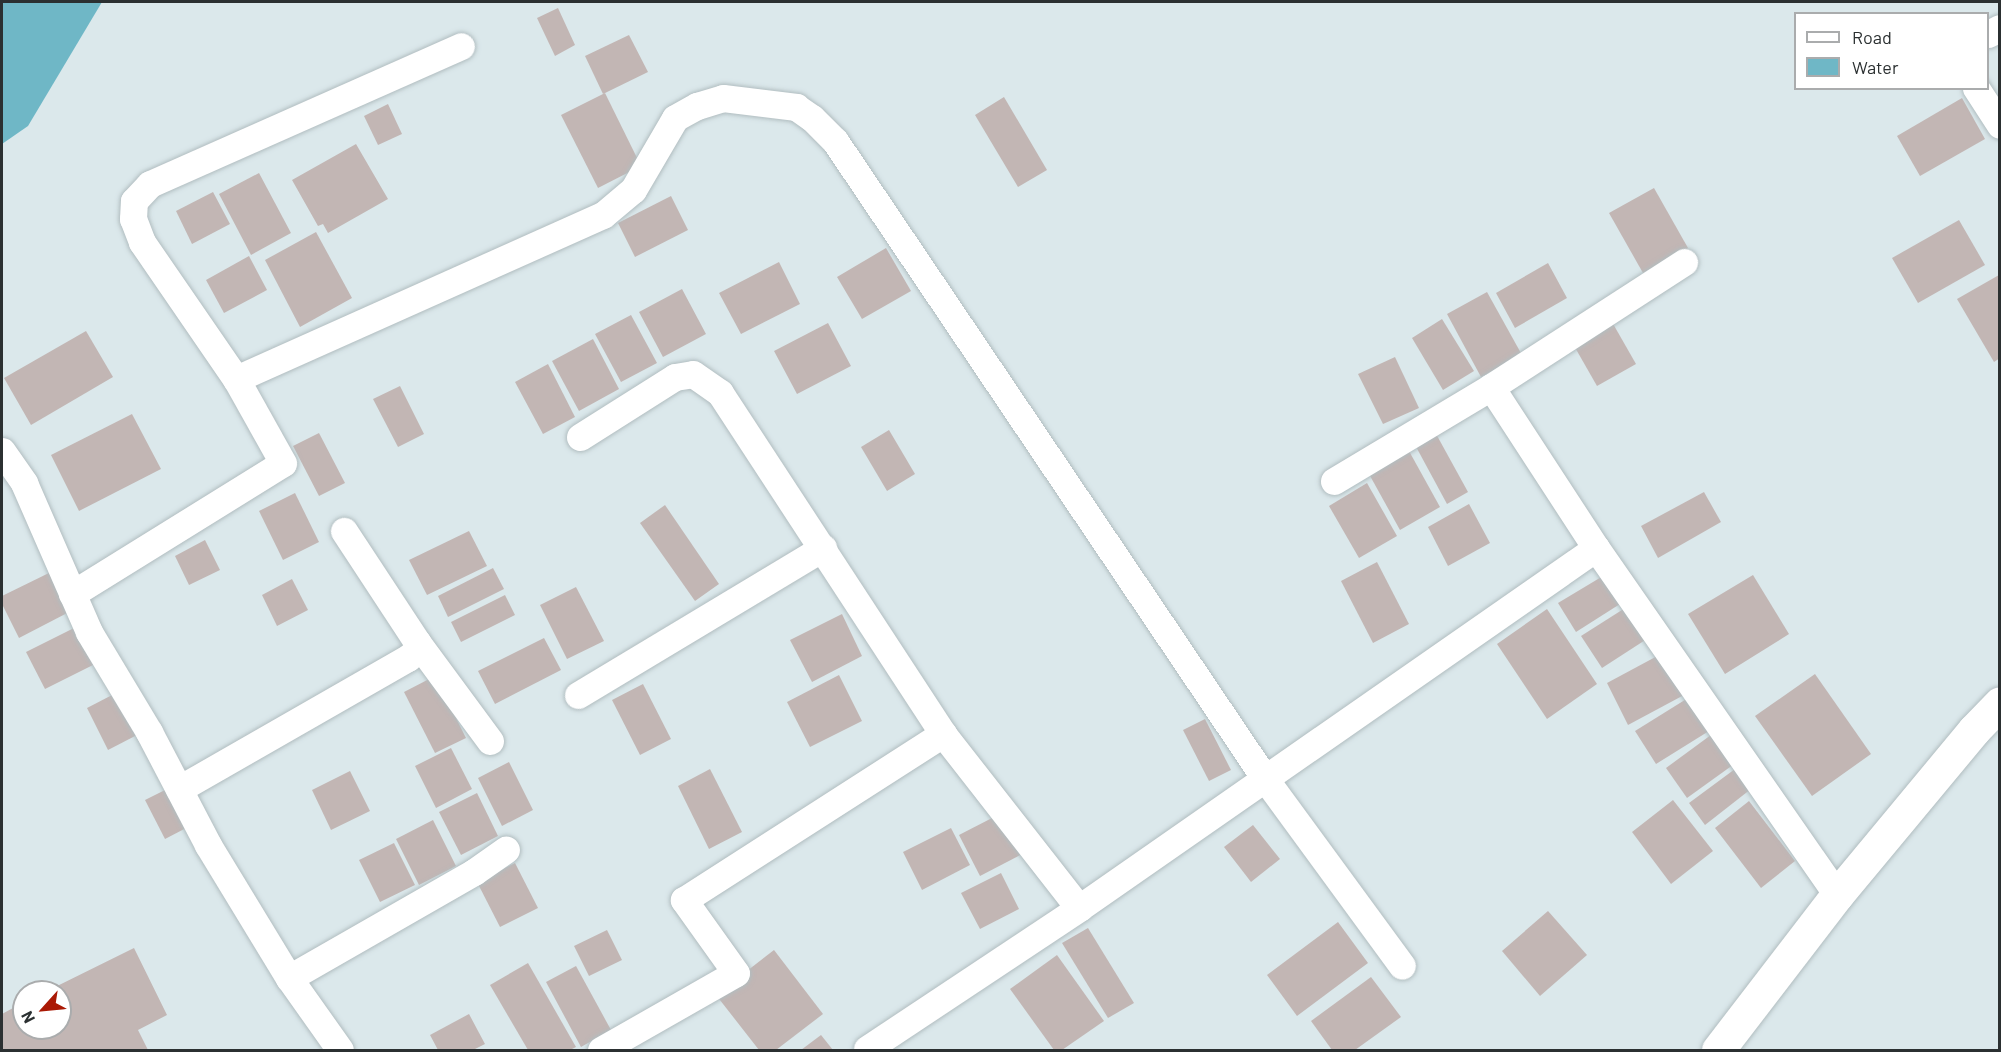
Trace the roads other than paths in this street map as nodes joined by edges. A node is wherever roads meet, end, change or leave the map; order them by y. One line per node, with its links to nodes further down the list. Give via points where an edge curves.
1 (460, 46): 5 (street, via 150,184 134,201 133,219 142,242)
2 (1977, 90): 3 (street)
3 (2000, 125)
4 (1684, 262): 6 (street)
5 (236, 379): 13 (street, via 283,463); 19 (street, via 603,215 633,190 675,118 697,106 723,98 796,107 835,141)
6 (1491, 387): 9 (street); 12 (street)
7 (580, 437): 11 (street, via 675,377 693,374 720,393)
8 (2, 451): 13 (street, via 24,483)
9 (1334, 481)
10 (344, 531): 14 (street)
11 (823, 548): 15 (street); 17 (street)
12 (1596, 548): 19 (street); 22 (street)
13 (72, 594): 20 (street, via 89,632)
14 (417, 642): 18 (street); 20 (street, via 417,650 408,658)
15 (578, 694)
16 (2000, 704): 22 (main road, via 1974,729)
17 (943, 734): 23 (street); 28 (street, via 684,900 736,973)
18 (490, 741)
19 (1266, 780): 23 (street); 24 (street)
20 (179, 789): 25 (street, via 208,845)
21 (506, 850): 25 (street)
22 (1837, 895): 29 (main road)
23 (1079, 908): 26 (street)
24 (1402, 966)
25 (290, 978): 27 (street)
26 (867, 1049)
27 (340, 1050)
28 (601, 1050)
29 (1718, 1050)

